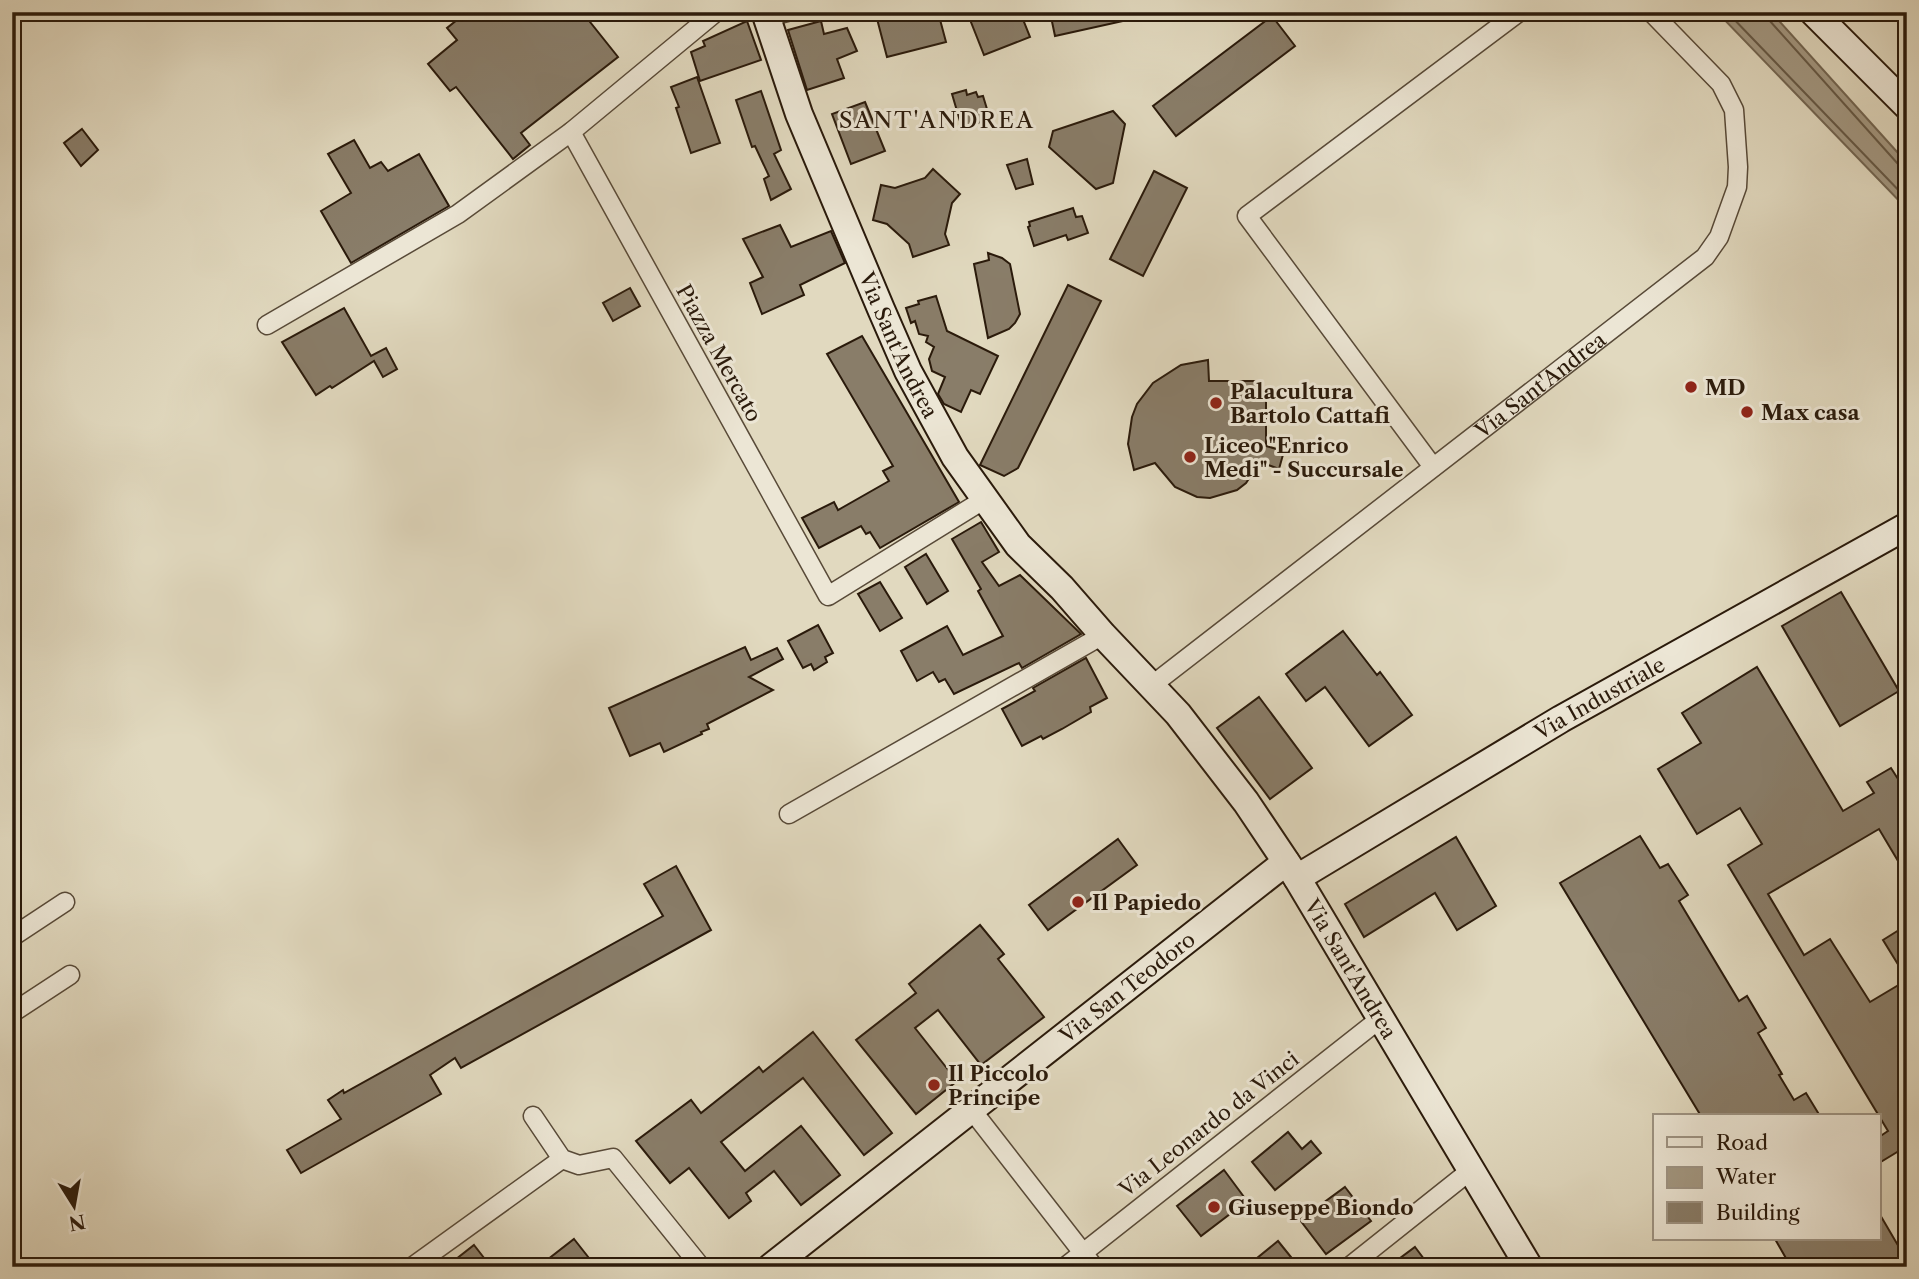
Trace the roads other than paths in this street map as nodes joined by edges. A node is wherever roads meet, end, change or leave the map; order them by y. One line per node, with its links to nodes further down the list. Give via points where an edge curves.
1 (716, 12): 7 (street)
2 (1519, 12): 9 (street, via 1247,216)
3 (1651, 12): 9 (street, Via Sant'Andrea, via 1721,84 1734,110 1737,187 1719,237 1705,257)
4 (1813, 12): 6 (street)
5 (773, 14): 10 (street, Via Sant'Andrea, via 799,114 908,371 955,457)
6 (1906, 103)
7 (571, 132): 8 (street, via 458,214); 10 (street, Piazza Mercato, via 828,596)
8 (267, 325)
9 (1433, 467): 13 (street, Via Sant'Andrea)
10 (985, 499): 12 (street, Via Sant'Andrea, via 1018,545)
11 (1907, 526): 15 (street, Via Industriale)
12 (1103, 635): 13 (street, Via Sant'Andrea); 14 (street)
13 (1151, 685): 15 (street, Via Sant'Andrea, via 1246,802)
14 (789, 814)
15 (1291, 870): 20 (street, Via Sant'Andrea); 21 (street, Via San Teodoro)
16 (65, 902): 17 (street)
17 (12, 937)
18 (70, 975): 19 (street)
19 (12, 1013)
20 (1381, 1018): 24 (street, Via Sant'Andrea); 25 (street, Via Leonardo da Vinci)
21 (971, 1109): 25 (street); 28 (street, Via San Teodoro)
22 (533, 1116): 23 (street)
23 (562, 1159): 26 (street); 27 (street, via 579,1165 613,1157)
24 (1471, 1170): 30 (street); 31 (street, Via Sant'Andrea)
25 (1088, 1260): 29 (street, Via Leonardo da Vinci)
26 (412, 1267)
27 (701, 1267)
28 (771, 1267)
29 (1065, 1267)
30 (1349, 1267)
31 (1529, 1267)

